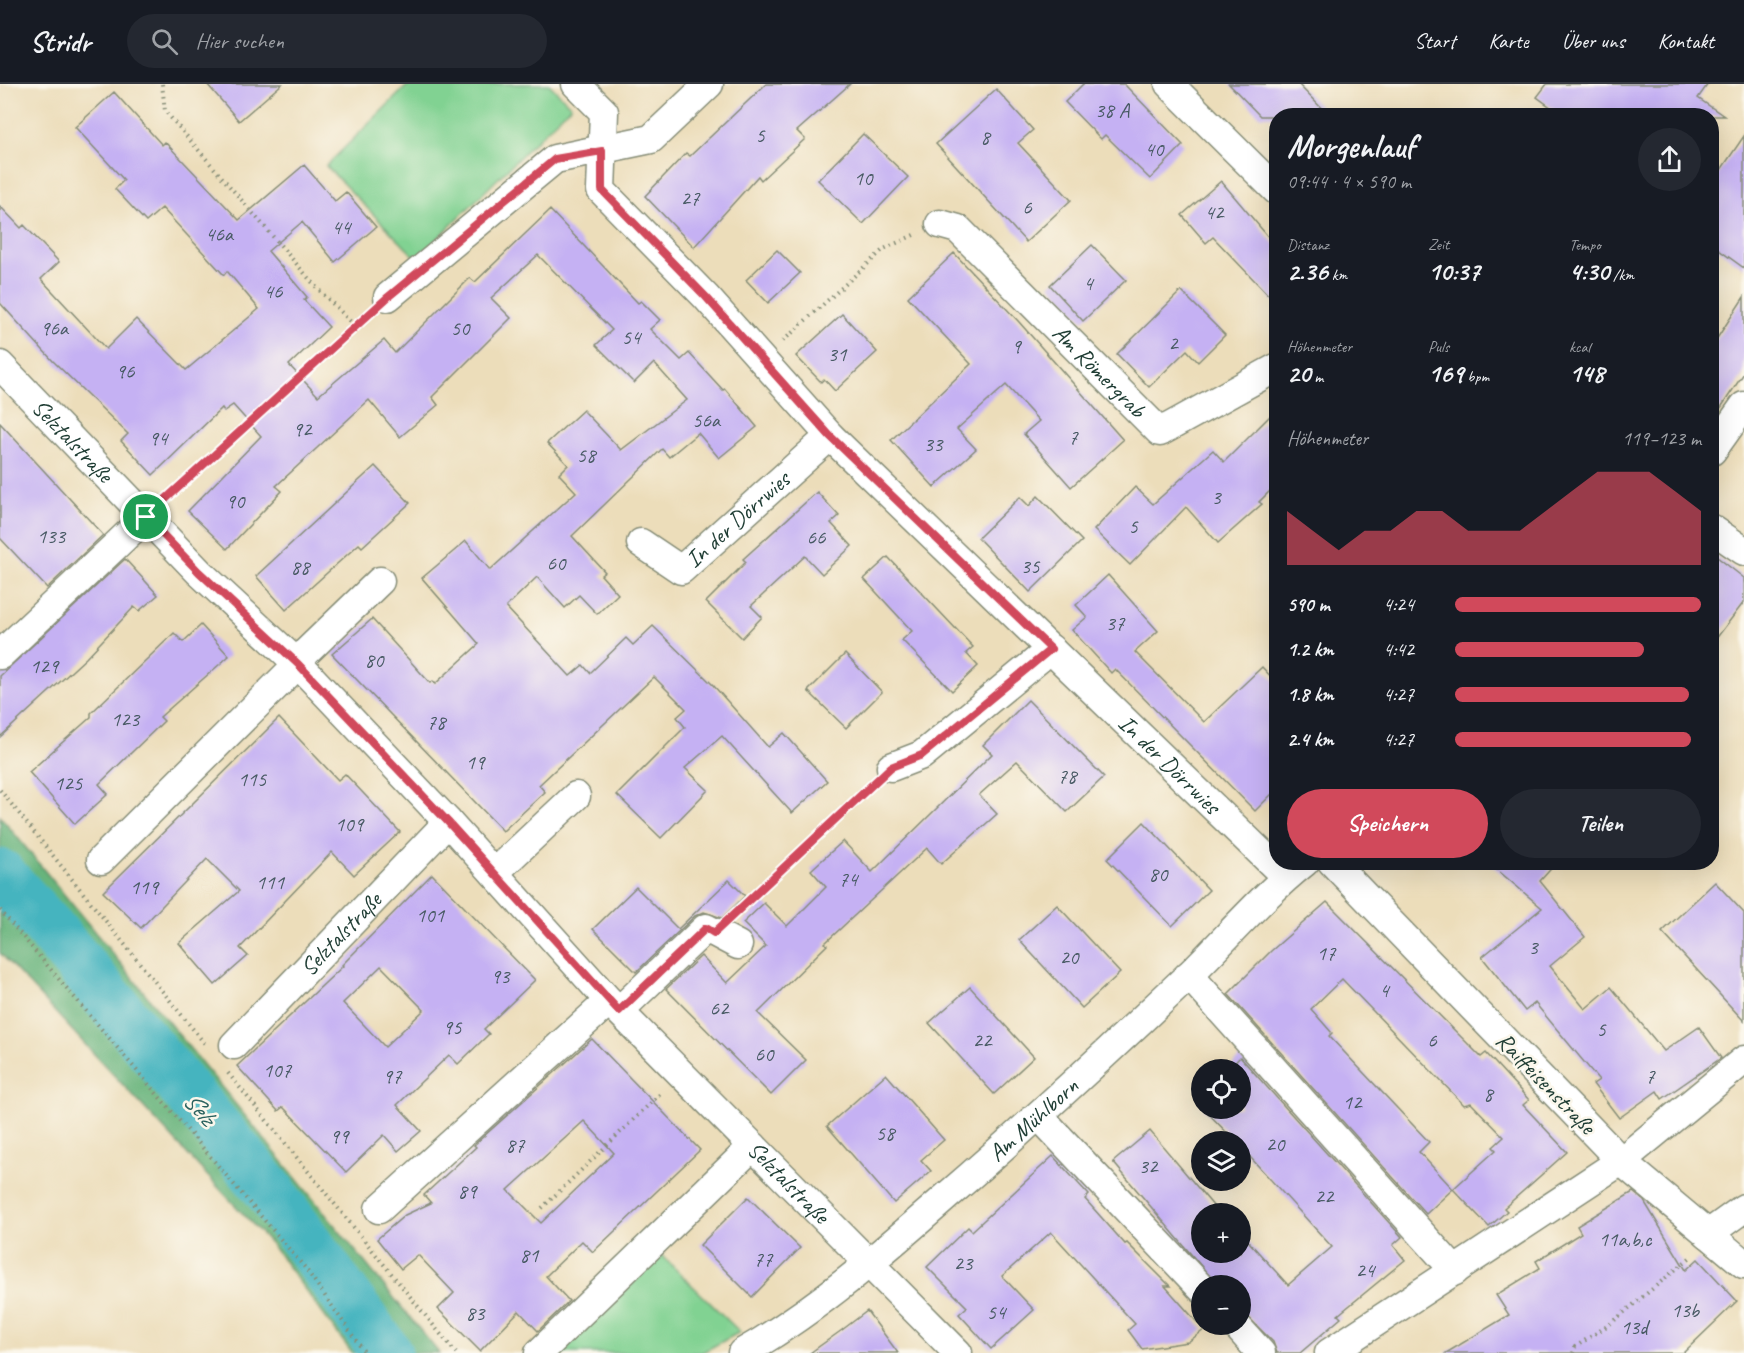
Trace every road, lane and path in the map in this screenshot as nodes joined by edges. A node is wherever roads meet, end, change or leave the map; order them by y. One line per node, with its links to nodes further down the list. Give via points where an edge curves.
1 (162, 84): 10 (path, via 165,111 318,289)
2 (576, 84): 5 (street, In der Dörrwies, via 604,112)
3 (709, 84): 5 (street, via 651,139)
4 (1169, 84): 6 (street)
5 (602, 151): 9 (street, via 555,159); 11 (street, In der Dörrwies, via 602,190)
6 (1269, 183)
7 (940, 224): 13 (street, Am Römergrab, via 958,229 1160,432)
8 (884, 249): 11 (path)
9 (388, 297): 10 (path)
10 (357, 328): 17 (path)
11 (763, 360): 15 (street, In der Dörrwies)
12 (0, 365): 17 (street, Selztalstraße)
13 (1269, 372)
14 (1744, 406): 16 (street)
15 (830, 436): 19 (street, In der Dörrwies, via 681,570); 22 (street, In der Dörrwies)
16 (1719, 441)
17 (146, 517): 23 (street); 24 (street, Selztalstraße)
18 (1719, 534): 20 (street)
19 (641, 543)
20 (1744, 551)
21 (380, 580): 24 (street)
22 (1051, 649): 25 (street, via 922,755); 28 (street, In der Dörrwies)
23 (0, 655)
24 (297, 663): 27 (street, Selztalstraße); 29 (street)
25 (891, 767): 34 (path)
26 (576, 796): 32 (street)
27 (448, 822): 32 (street, Selztalstraße); 37 (street, Selztalstraße)
28 (1269, 846)
29 (101, 860)
30 (1295, 870): 35 (street, Am Mühlborn)
31 (1340, 870): 42 (street, Raiffeisenstraße)
32 (494, 873): 36 (street, Selztalstraße)
33 (0, 910): 52 (path, via 306,1269)
34 (726, 939): 36 (street, via 706,928)
35 (1189, 975): 40 (street, Am Mühlborn); 49 (street)
36 (614, 1006): 39 (street, Selztalstraße); 45 (street)
37 (234, 1045)
38 (1744, 1060): 42 (street)
39 (681, 1074): 41 (street, Selztalstraße); 43 (path)
40 (1039, 1116): 47 (street, Am Mühlborn); 50 (street)
41 (753, 1146): 47 (street, Selztalstraße); 53 (street)
42 (1621, 1161): 46 (street, Raiffeisenstraße); 49 (street)
43 (542, 1208)
44 (1744, 1208): 46 (street)
45 (379, 1209)
46 (1710, 1236): 48 (street, Raiffeisenstraße); 58 (path, via 1610,1324 1575,1347)
47 (870, 1263): 54 (street, Am Mühlborn); 55 (street, Selztalstraße)
48 (1744, 1264)
49 (1455, 1271): 57 (street)
50 (1191, 1277)
51 (1245, 1335): 56 (street)
52 (365, 1353)
53 (539, 1353)
54 (742, 1353)
55 (958, 1353)
56 (1262, 1353)
57 (1329, 1353)
58 (1573, 1353)

